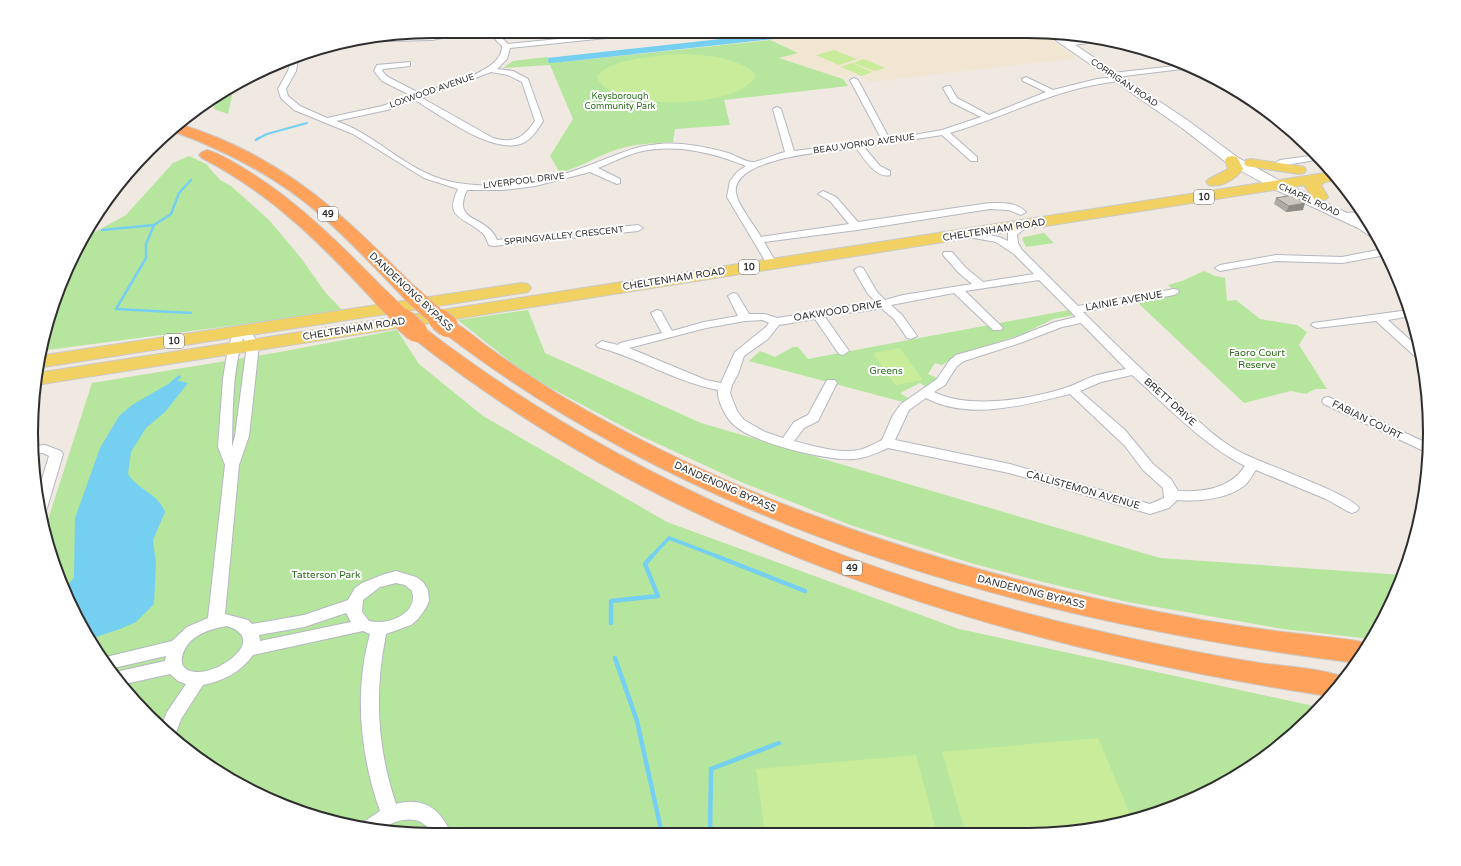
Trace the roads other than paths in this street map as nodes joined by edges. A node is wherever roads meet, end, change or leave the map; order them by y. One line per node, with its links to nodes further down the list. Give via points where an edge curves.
1 (498, 38): 6 (street)
2 (571, 38): 6 (street)
3 (1061, 40): 5 (main road, CORRIGAN ROAD)
4 (1084, 42): 5 (street)
5 (1068, 44): 11 (main road, CORRIGAN ROAD)
6 (506, 46): 10 (street, LOXWOOD AVENUE, via 505,57)
7 (294, 64): 19 (street, LIVERPOOL DRIVE, via 283,86 284,97 296,108)
8 (407, 64): 16 (street, via 380,67 378,71 385,79)
9 (1179, 68): 11 (street, BEAU VORNO AVENUE)
10 (490, 70): 16 (street, LOXWOOD AVENUE); 16 (street, via 510,73 525,81 539,121 531,135 522,141 501,144 490,140)
11 (1117, 77): 15 (street, BEAU VORNO AVENUE); 22 (main road, CORRIGAN ROAD)
12 (1026, 79): 15 (street)
13 (854, 80): 24 (street, via 884,137)
14 (947, 88): 18 (street, via 954,100)
15 (1052, 92): 18 (street, BEAU VORNO AVENUE)
16 (417, 96): 19 (street, LOXWOOD AVENUE, via 384,108)
17 (777, 109): 27 (street)
18 (989, 118): 21 (street, BEAU VORNO AVENUE)
19 (327, 120): 41 (street, LIVERPOOL DRIVE, via 364,136 434,180)
20 (180, 131): 26 (highway, DANDENONG BYPASS / 49)
21 (944, 132): 24 (street, BEAU VORNO AVENUE); 29 (street)
22 (1198, 134): 30 (main road, CORRIGAN ROAD); 37 (main road, CORRIGAN ROAD)
23 (169, 140): 26 (highway, DANDENONG BYPASS / 49, via 196,150)
24 (889, 140): 25 (street, BEAU VORNO AVENUE)
25 (858, 145): 27 (street, BEAU VORNO AVENUE); 34 (street, via 877,168)
26 (216, 151): 103 (highway, DANDENONG BYPASS / 49, bridge, via 233,151 273,172 317,204 447,326 533,388 598,427 758,503 878,548 1003,586 1138,618 1268,641); 108 (highway, DANDENONG BYPASS / 49, bridge, via 292,208 416,331 486,385 583,446 688,500 807,551 991,613 1168,657)
27 (790, 153): 31 (street, BEAU VORNO AVENUE)
28 (1312, 159): 37 (street, CHELTENHAM ROAD)
29 (974, 160)
30 (1232, 160): 37 (main road, CORRIGAN ROAD); 40 (main road, via 1236,169 1232,174)
31 (752, 165): 32 (street, LIVERPOOL DRIVE, via 719,152 664,146 625,153); 50 (street, BEAU VORNO AVENUE, via 738,176 731,189 732,197)
32 (590, 168): 39 (street); 41 (street, LIVERPOOL DRIVE, via 565,177 543,181 492,187)
33 (1299, 170): 36 (main road, CHELTENHAM ROAD / 10); 37 (main road, CHELTENHAM ROAD / 10); 37 (main road)
34 (888, 173)
35 (1325, 173): 37 (main road, CHELTENHAM ROAD / 10)
36 (1325, 173)
37 (1271, 174): 40 (main road, CHELTENHAM ROAD / 10); 43 (main road, CHAPEL ROAD); 44 (main road, CHELTENHAM ROAD / 10); 45 (main road, CHAPEL ROAD)
38 (1326, 174): 43 (main road, via 1314,183 1313,187)
39 (617, 181)
40 (1214, 182): 44 (main road, CHELTENHAM ROAD / 10)
41 (464, 187): 48 (street, SPRINGVALLEY CRESCENT, via 456,202 458,211 489,232 493,243)
42 (823, 194): 47 (street, via 833,199)
43 (1320, 197): 45 (main road, CHAPEL ROAD, via 1340,208)
44 (1022, 219): 47 (street, CHELTENHAM ROAD, via 1016,208 990,206); 49 (main road, CHELTENHAM ROAD / 10); 50 (main road, CHELTENHAM ROAD / 10); 51 (street, BRETT DRIVE, via 1012,234)
45 (1360, 224): 46 (main road, CHAPEL ROAD)
46 (1364, 226)
47 (857, 227): 50 (street, CHELTENHAM ROAD)
48 (638, 228)
49 (967, 234): 50 (main road, CHELTENHAM ROAD / 10); 51 (street, BRETT DRIVE, via 999,240)
50 (765, 251): 74 (main road, CHELTENHAM ROAD / 10)
51 (1018, 252): 56 (street, BRETT DRIVE)
52 (1379, 253): 54 (street, via 1342,260 1276,258)
53 (948, 254): 57 (street)
54 (1220, 268)
55 (859, 270): 61 (street, via 873,294)
56 (1042, 276): 57 (street, OAKWOOD DRIVE); 62 (street, BRETT DRIVE)
57 (981, 286): 58 (street, OAKWOOD DRIVE)
58 (957, 290): 61 (street, OAKWOOD DRIVE, via 903,298); 71 (street)
59 (1174, 292): 62 (street, LAINIE AVENUE)
60 (733, 296): 66 (street)
61 (885, 304): 65 (street, OAKWOOD DRIVE, via 868,308 838,309); 73 (street)
62 (1075, 310): 68 (street, BRETT DRIVE)
63 (657, 313): 72 (street)
64 (1405, 314): 67 (street)
65 (818, 315): 69 (street, OAKWOOD DRIVE); 78 (street)
66 (745, 318): 69 (street, via 765,317); 72 (street, via 704,325)
67 (1379, 318): 70 (street, via 1349,319); 76 (street)
68 (1084, 319): 80 (street, BRETT DRIVE); 85 (street, via 1059,324 1016,341 960,358 941,382)
69 (775, 322): 83 (street, via 769,334 735,360 732,375)
70 (1316, 325)
71 (997, 328)
72 (669, 335): 77 (street, via 624,345)
73 (911, 336)
74 (243, 339): 79 (main road, CHELTENHAM ROAD / 10); 81 (main road, CHELTENHAM ROAD / 10); 92 (street, via 242,436); 92 (street, via 229,379 225,447)
75 (602, 345): 77 (street)
76 (1414, 349)
77 (622, 350): 83 (street, via 703,383)
78 (842, 352)
79 (45, 361)
80 (1135, 371): 84 (street, via 1097,380); 91 (street, BRETT DRIVE, via 1208,436)
81 (42, 378)
82 (831, 383): 87 (street, via 813,418 799,425)
83 (725, 387): 87 (street, via 724,394 732,415 740,423 754,431)
84 (1072, 390): 85 (street, via 1024,401 975,406 943,402); 93 (street, via 1126,439 1149,468 1170,488)
85 (926, 393): 88 (street, via 905,407)
86 (1328, 401): 89 (street, FABIAN COURT)
87 (787, 442): 88 (street, via 820,452 847,455)
88 (887, 443): 93 (street, CALLISTEMON AVENUE, via 1010,470 1150,509 1162,506)
89 (1422, 446)
90 (39, 449): 94 (street, via 45,449 56,454)
91 (1253, 464): 93 (street, via 1240,482 1229,488 1185,497); 95 (street, BRETT DRIVE, via 1331,496)
92 (232, 465): 97 (street)
93 (1172, 495)
94 (43, 497)
95 (1352, 508)
96 (354, 604): 98 (street, via 355,617); 99 (street, via 365,588 385,579 396,577 414,582 420,588 422,596 416,611 401,623); 100 (street, via 304,621)
97 (216, 621): 100 (street, via 237,622); 101 (street, via 193,631)
98 (363, 625): 99 (street); 102 (street)
99 (380, 628): 110 (street, via 371,690 372,743)
100 (249, 631): 102 (street, via 251,637)
101 (176, 647): 104 (street); 105 (street)
102 (248, 650): 107 (street, via 237,664 228,670)
103 (1356, 652)
104 (112, 661)
105 (174, 666): 106 (street); 107 (street, via 187,678)
106 (123, 677)
107 (198, 679): 109 (street)
108 (1331, 685)
109 (170, 727)
110 (390, 814): 111 (street); 112 (street, via 416,810 429,815)
111 (376, 824)
112 (440, 828)

